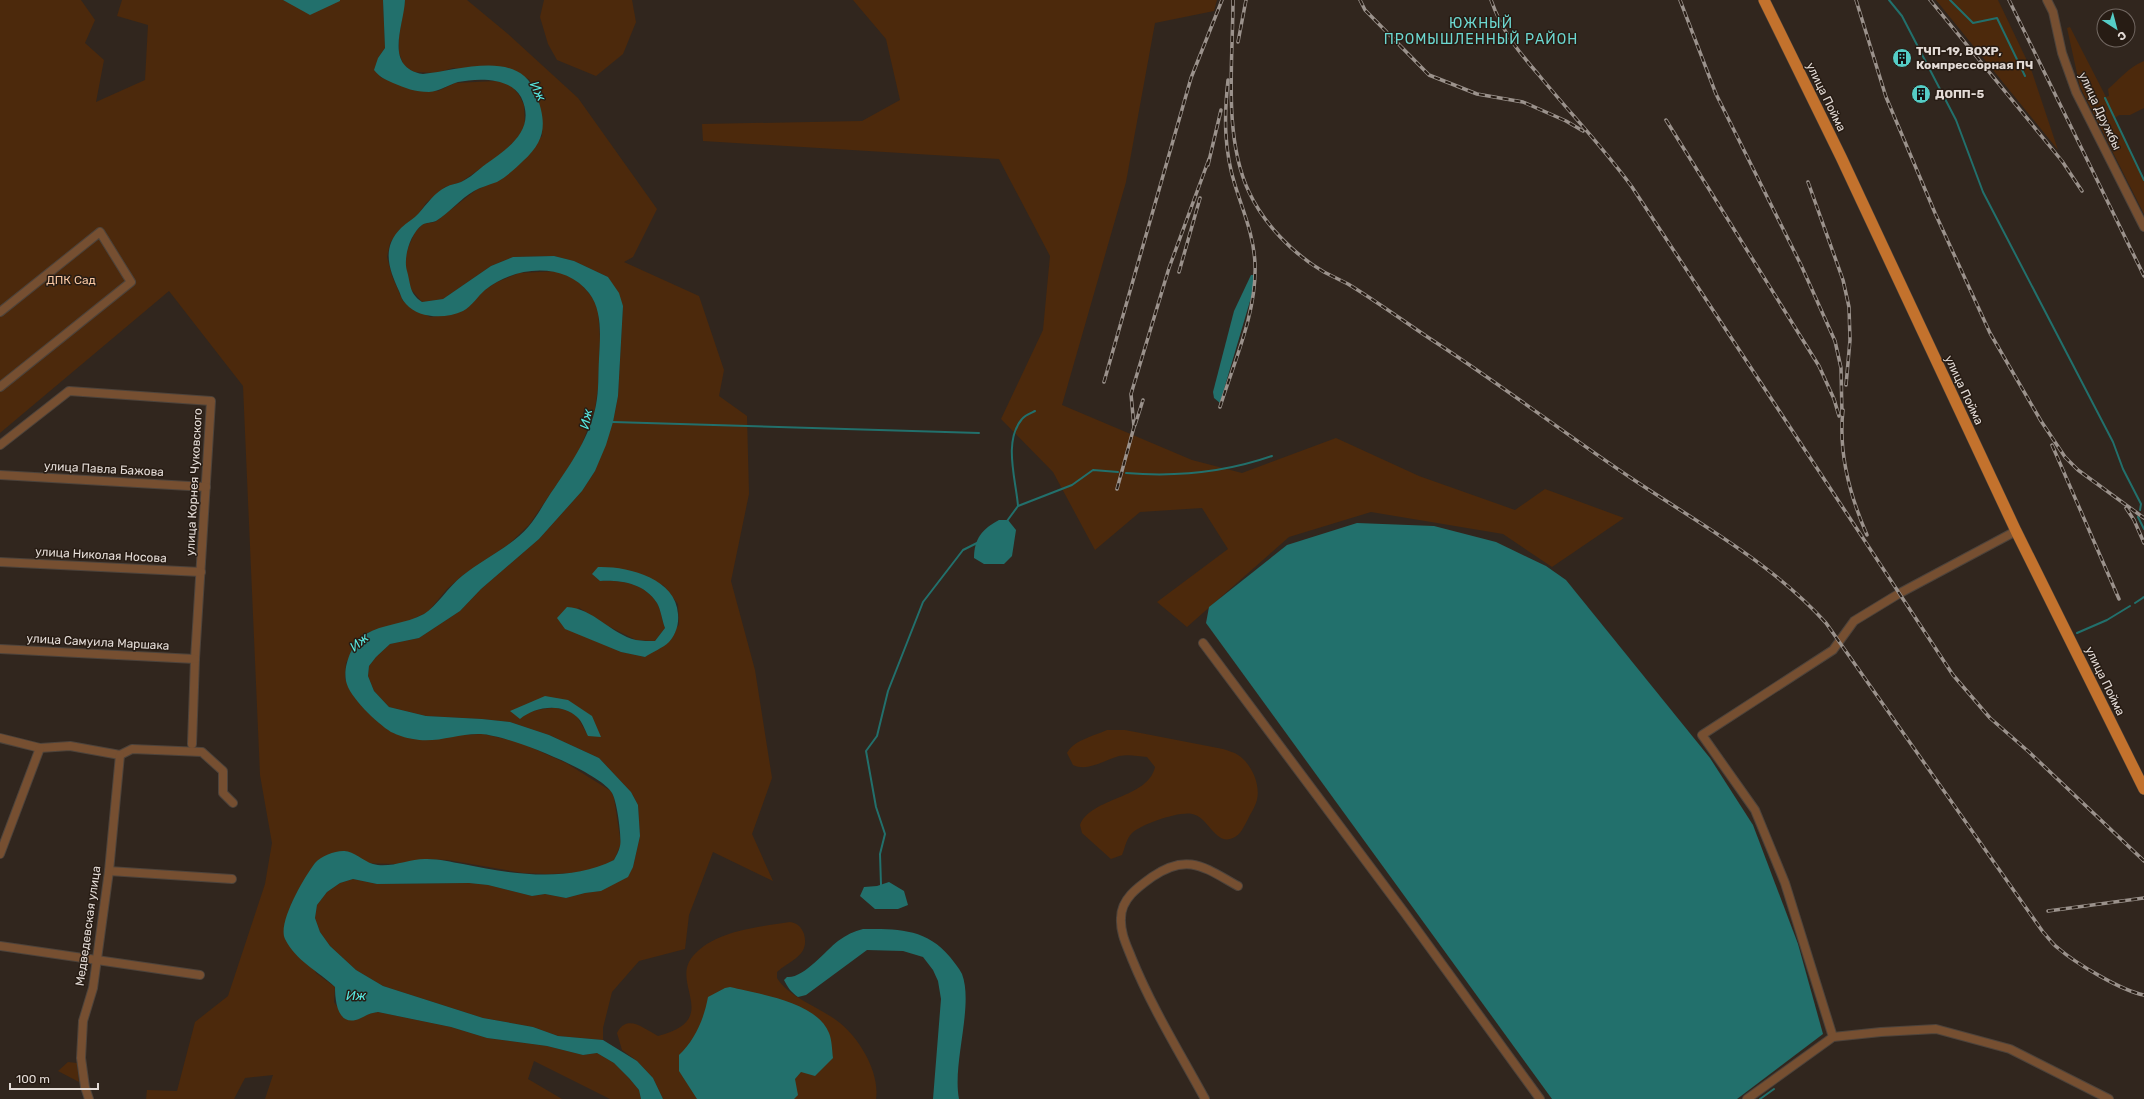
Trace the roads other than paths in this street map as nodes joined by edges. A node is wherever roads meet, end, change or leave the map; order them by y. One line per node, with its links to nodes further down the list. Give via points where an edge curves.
1 (1764, 0): 9 (main road, улица Пойма)
2 (2047, 0): 3 (street, улица Дружбы, via 2053,12 2062,53 2076,92)
3 (2144, 227)
4 (0, 312): 5 (street, via 100,232 131,282)
5 (0, 388)
6 (0, 445): 8 (street, улица Корнея Чуковского, via 69,391 210,401)
7 (0, 475): 8 (street, улица Павла Бажова)
8 (206, 487): 11 (street, улица Корнея Чуковского)
9 (2016, 531): 19 (main road, улица Пойма); 28 (street, via 1900,593 1854,621 1833,650 1702,735 1755,810 1784,883)
10 (0, 562): 11 (street, улица Николая Носова)
11 (201, 572): 14 (street, улица Корнея Чуковского)
12 (1203, 643): 31 (street)
13 (0, 649): 14 (street, улица Самуила Маршака)
14 (195, 659): 16 (street, улица Корнея Чуковского)
15 (0, 738): 17 (street)
16 (192, 744)
17 (40, 748): 18 (street, via 70,746); 21 (street)
18 (120, 755): 20 (street, via 132,749 202,752 223,771 223,793); 22 (street, Медведевская улица)
19 (2144, 789)
20 (233, 803)
21 (0, 854)
22 (109, 871): 23 (street); 26 (street, Медведевская улица)
23 (232, 879)
24 (1238, 886): 30 (street, via 1200,864 1175,865 1140,885 1126,900 1121,917 1122,934 1144,987)
25 (0, 946): 26 (street)
26 (97, 960): 27 (street); 29 (street, Медведевская улица, via 93,988 83,1021 81,1058)
27 (200, 975)
28 (1833, 1037): 32 (street); 33 (street, via 1936,1029 2010,1049)
29 (89, 1099)
30 (1205, 1099)
31 (1540, 1099)
32 (1747, 1099)
33 (2109, 1099)

